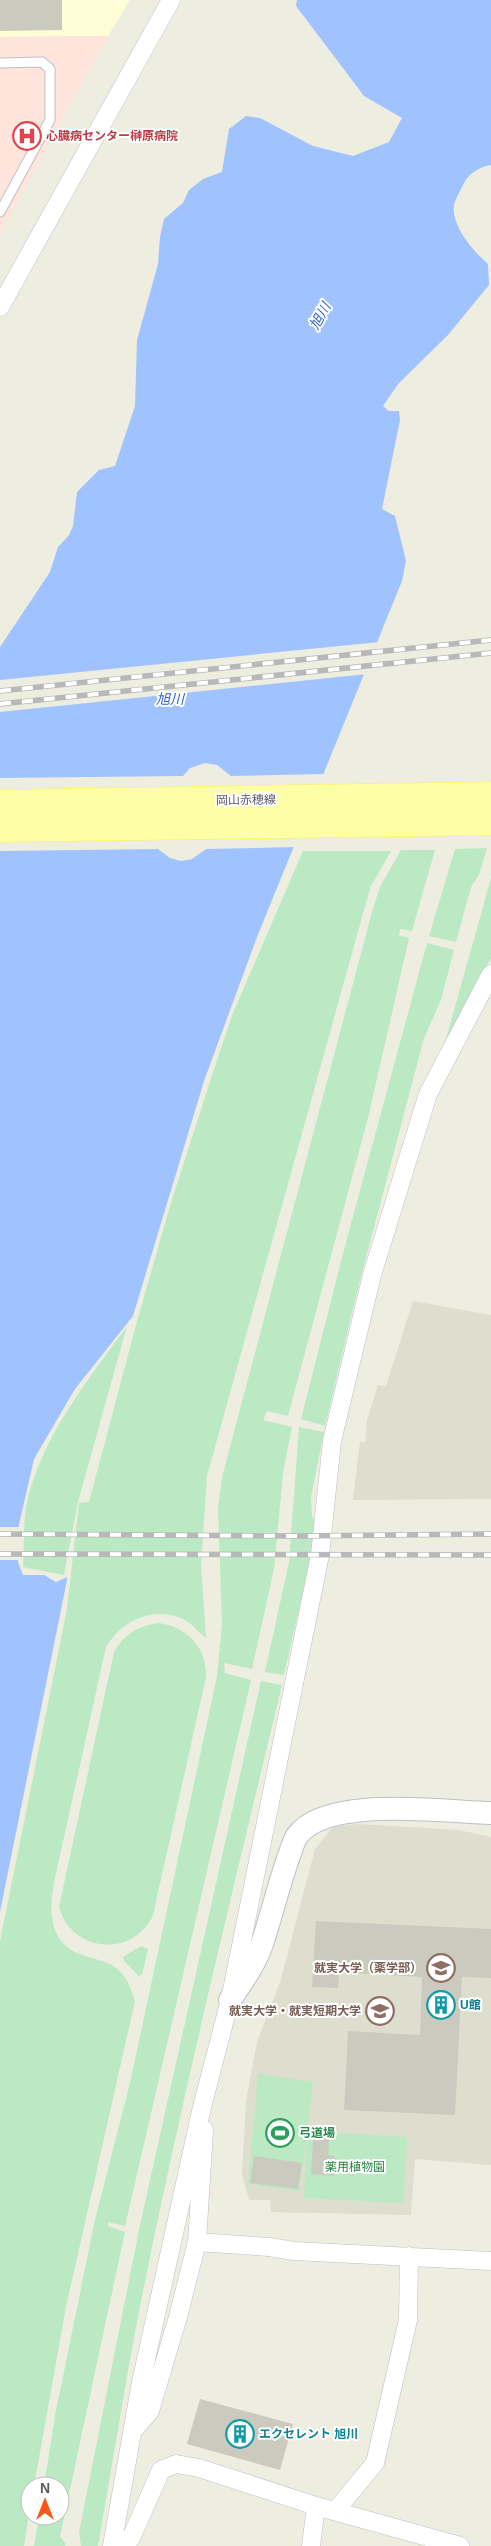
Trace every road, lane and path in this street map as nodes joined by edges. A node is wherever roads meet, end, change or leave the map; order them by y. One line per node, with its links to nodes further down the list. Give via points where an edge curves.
1 (171, 0): 4 (street)
2 (0, 63): 3 (lane, via 42,62 50,69 50,120)
3 (0, 212)
4 (0, 307)
5 (0, 804): 6 (main road, 岡山赤穂線)
6 (486, 809): 7 (main road, 岡山赤穂線)
7 (0, 828)
8 (491, 974): 10 (street, via 428,1094 372,1275 332,1441 323,1535)
9 (491, 1813): 10 (street, via 358,1809 321,1817 297,1836 261,1946)
10 (230, 2000): 11 (street)
11 (202, 2107): 12 (street, via 205,2136); 15 (street)
12 (197, 2242): 13 (street, via 294,2251); 15 (street, via 150,2411)
13 (410, 2256): 14 (street); 17 (street, via 408,2320 375,2463)
14 (491, 2261)
15 (132, 2431): 18 (street)
16 (316, 2506): 17 (street); 19 (street, via 199,2468 176,2464 161,2470); 20 (street)
17 (336, 2510): 21 (street)
18 (112, 2546)
19 (125, 2546)
20 (311, 2546)
21 (460, 2546)

